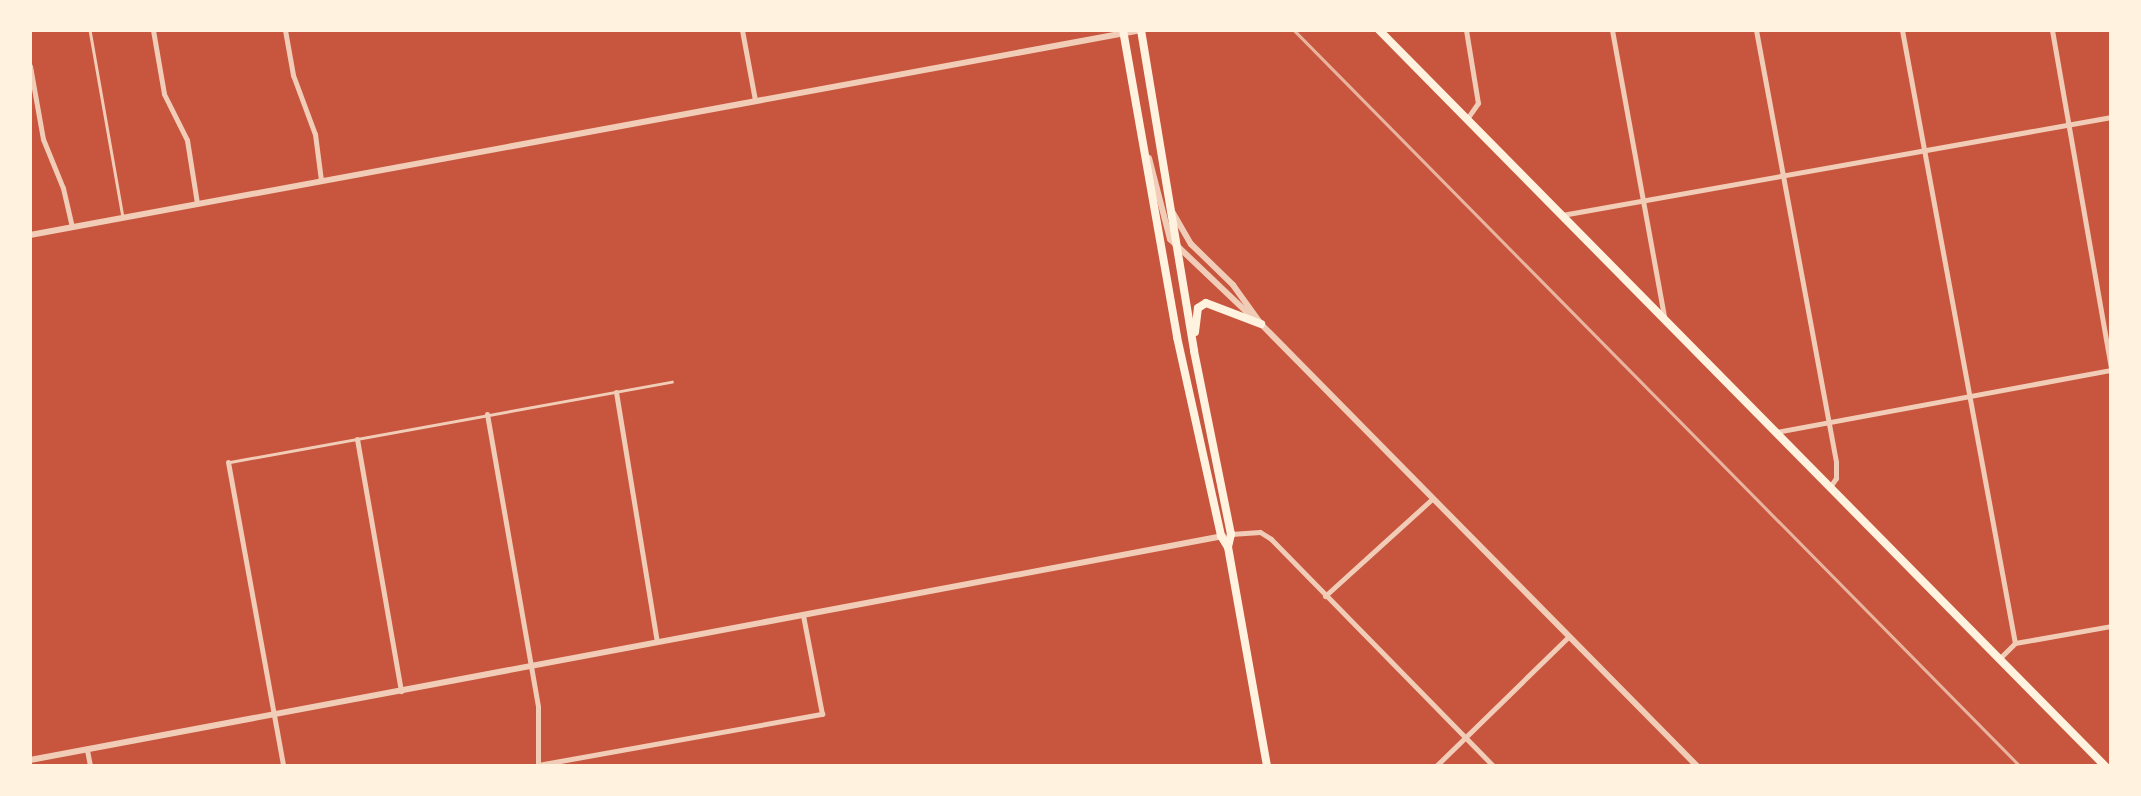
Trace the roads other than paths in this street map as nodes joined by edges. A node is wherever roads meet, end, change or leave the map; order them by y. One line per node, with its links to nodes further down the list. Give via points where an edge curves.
1 (90, 30): 26 (lane)
2 (153, 30): 23 (street, via 164,94 186,140)
3 (285, 30): 21 (street)
4 (742, 30): 14 (street)
5 (1141, 30): 12 (street); 24 (main road)
6 (1380, 30): 16 (main road)
7 (1466, 30): 16 (street, via 1478,103)
8 (1612, 30): 22 (street)
9 (1756, 30): 20 (street)
10 (1902, 30): 19 (street)
11 (2052, 30): 18 (street)
12 (1123, 32): 14 (street); 17 (main road)
13 (30, 66): 27 (street, via 42,139)
14 (754, 100): 21 (street)
15 (2111, 117): 18 (street)
16 (1468, 119): 25 (main road)
17 (1140, 122): 29 (street, via 1162,223); 44 (main road, via 1177,337)
18 (2069, 124): 19 (street); 33 (street)
19 (1924, 151): 20 (street); 36 (street)
20 (1783, 177): 22 (street); 38 (street)
21 (321, 180): 23 (street)
22 (1644, 203): 25 (street); 30 (street)
23 (198, 206): 26 (street)
24 (1173, 213): 29 (main road); 31 (street, via 1191,244)
25 (1562, 215): 30 (main road)
26 (124, 218): 27 (street)
27 (72, 228): 28 (street)
28 (30, 235)
29 (1178, 248): 31 (street); 32 (main road)
30 (1665, 319): 39 (main road)
31 (1261, 324): 32 (main road, via 1202,305); 43 (street)
32 (1194, 351): 44 (main road)
33 (2111, 369): 36 (street)
34 (672, 382): 35 (lane)
35 (616, 392): 37 (lane); 49 (street)
36 (1969, 396): 38 (street); 50 (street)
37 (487, 414): 40 (lane); 52 (street)
38 (1829, 422): 39 (street); 42 (street, via 1837,470)
39 (1776, 432): 42 (main road)
40 (358, 439): 41 (lane); 53 (street)
41 (228, 462): 54 (street)
42 (1830, 486): 51 (main road)
43 (1432, 499): 45 (street); 48 (street)
44 (1226, 535): 45 (street, via 1260,532); 46 (street); 61 (main road)
45 (1326, 596): 55 (street)
46 (803, 615): 49 (street); 60 (street, via 822,714)
47 (2111, 626): 50 (street)
48 (1568, 637): 55 (street); 64 (street)
49 (657, 642): 52 (street)
50 (2015, 644): 51 (street)
51 (2000, 658): 65 (main road)
52 (530, 666): 53 (street); 60 (street)
53 (402, 691): 54 (street)
54 (274, 714): 56 (street); 59 (street)
55 (1464, 737): 62 (street); 63 (street)
56 (87, 750): 57 (street); 58 (street)
57 (30, 760)
58 (90, 766)
59 (284, 766)
60 (538, 766)
61 (1267, 766)
62 (1436, 766)
63 (1492, 766)
64 (1697, 766)
65 (2105, 766)

